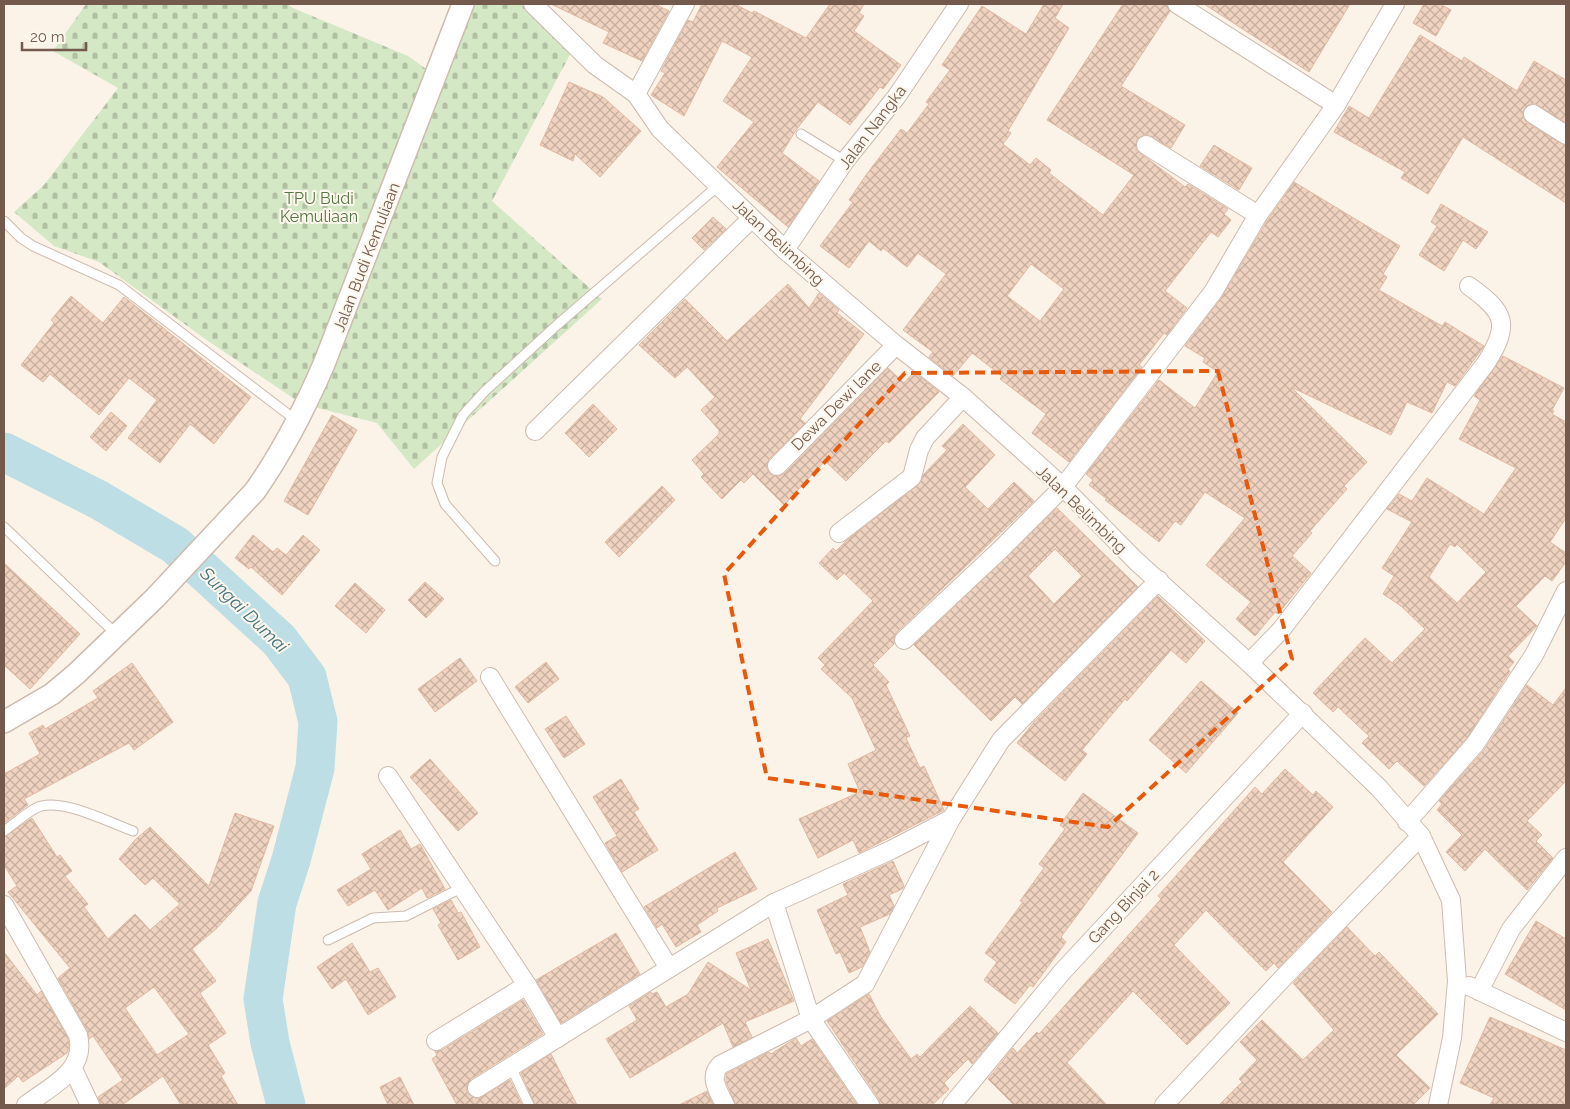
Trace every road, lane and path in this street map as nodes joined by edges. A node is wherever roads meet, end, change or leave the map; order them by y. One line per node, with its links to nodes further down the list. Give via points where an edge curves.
1 (464, 4): 22 (street, Jalan Budi Kemuliaan, via 324,364)
2 (533, 4): 7 (street, Jalan Belimbing, via 595,65)
3 (685, 4): 7 (street)
4 (959, 4): 13 (street, Jalan Nangka, via 897,96)
5 (1177, 4): 8 (street)
6 (1395, 4): 8 (street)
7 (636, 94): 14 (street, Jalan Belimbing, via 660,129)
8 (1336, 105): 15 (street)
9 (1533, 114): 11 (street)
10 (801, 134): 13 (lane)
11 (1566, 135)
12 (1146, 145): 15 (street)
13 (845, 161): 18 (street, Jalan Nangka)
14 (719, 185): 16 (street, Jalan Belimbing); 28 (lane, via 557,325 462,415 442,457 437,483 445,504)
15 (1258, 215): 25 (street, via 1213,292)
16 (751, 219): 18 (street, Jalan Belimbing); 23 (street)
17 (4, 220): 22 (lane, via 33,246 119,285)
18 (785, 250): 20 (street, Jalan Belimbing)
19 (1469, 286): 33 (street, via 1495,306 1500,314 1500,342 1281,630)
20 (896, 345): 21 (street, Jalan Belimbing); 24 (street, Dewa Dewi lane)
21 (963, 397): 25 (street, Jalan Belimbing); 27 (street, via 925,438 912,477)
22 (297, 421): 31 (street, Jalan Budi Kemuliaan, via 272,466 247,500)
23 (535, 431)
24 (777, 466)
25 (1062, 487): 29 (street, Jalan Belimbing, via 1136,562); 32 (street)
26 (4, 527): 31 (lane)
27 (839, 534)
28 (495, 561)
29 (1159, 580): 33 (street, Jalan Belimbing); 38 (street, via 1008,731)
30 (1566, 591): 39 (street, via 1534,655 1475,744)
31 (117, 636): 36 (street, Jalan Budi Kemuliaan, via 52,694)
32 (904, 640)
33 (1249, 663): 35 (street, Jalan Belimbing)
34 (490, 677): 48 (street)
35 (1302, 713): 39 (street, Jalan Belimbing, via 1380,788); 64 (street, Gang Binjai 2, via 1062,972)
36 (4, 722)
37 (388, 776): 44 (street)
38 (951, 819): 45 (street); 52 (street, via 869,979)
39 (1407, 822): 42 (street, Jalan Belimbing)
40 (4, 831): 41 (lane, via 37,807 51,805 67,807)
41 (133, 831)
42 (1421, 836): 49 (street, Jalan Belimbing, via 1451,900); 65 (street)
43 (1566, 858): 51 (street, via 1511,929)
44 (461, 888): 47 (lane, via 406,916 373,918); 50 (street)
45 (774, 903): 48 (street); 52 (street)
46 (4, 905): 57 (street, via 78,1035 80,1057)
47 (328, 940)
48 (669, 968): 54 (street)
49 (1457, 980): 51 (street); 66 (street, Jalan Belimbing, via 1452,1038)
50 (527, 986): 54 (street); 55 (street)
51 (1479, 991): 53 (street)
52 (811, 1019): 62 (street, via 720,1065 714,1080); 63 (street)
53 (1566, 1032)
54 (558, 1038): 56 (street)
55 (436, 1041)
56 (511, 1067): 58 (street); 61 (lane)
57 (73, 1069): 59 (street); 60 (street)
58 (477, 1088)
59 (26, 1105)
60 (90, 1105)
61 (529, 1105)
62 (725, 1105)
63 (870, 1105)
64 (952, 1105)
65 (1164, 1105)
66 (1438, 1105)

